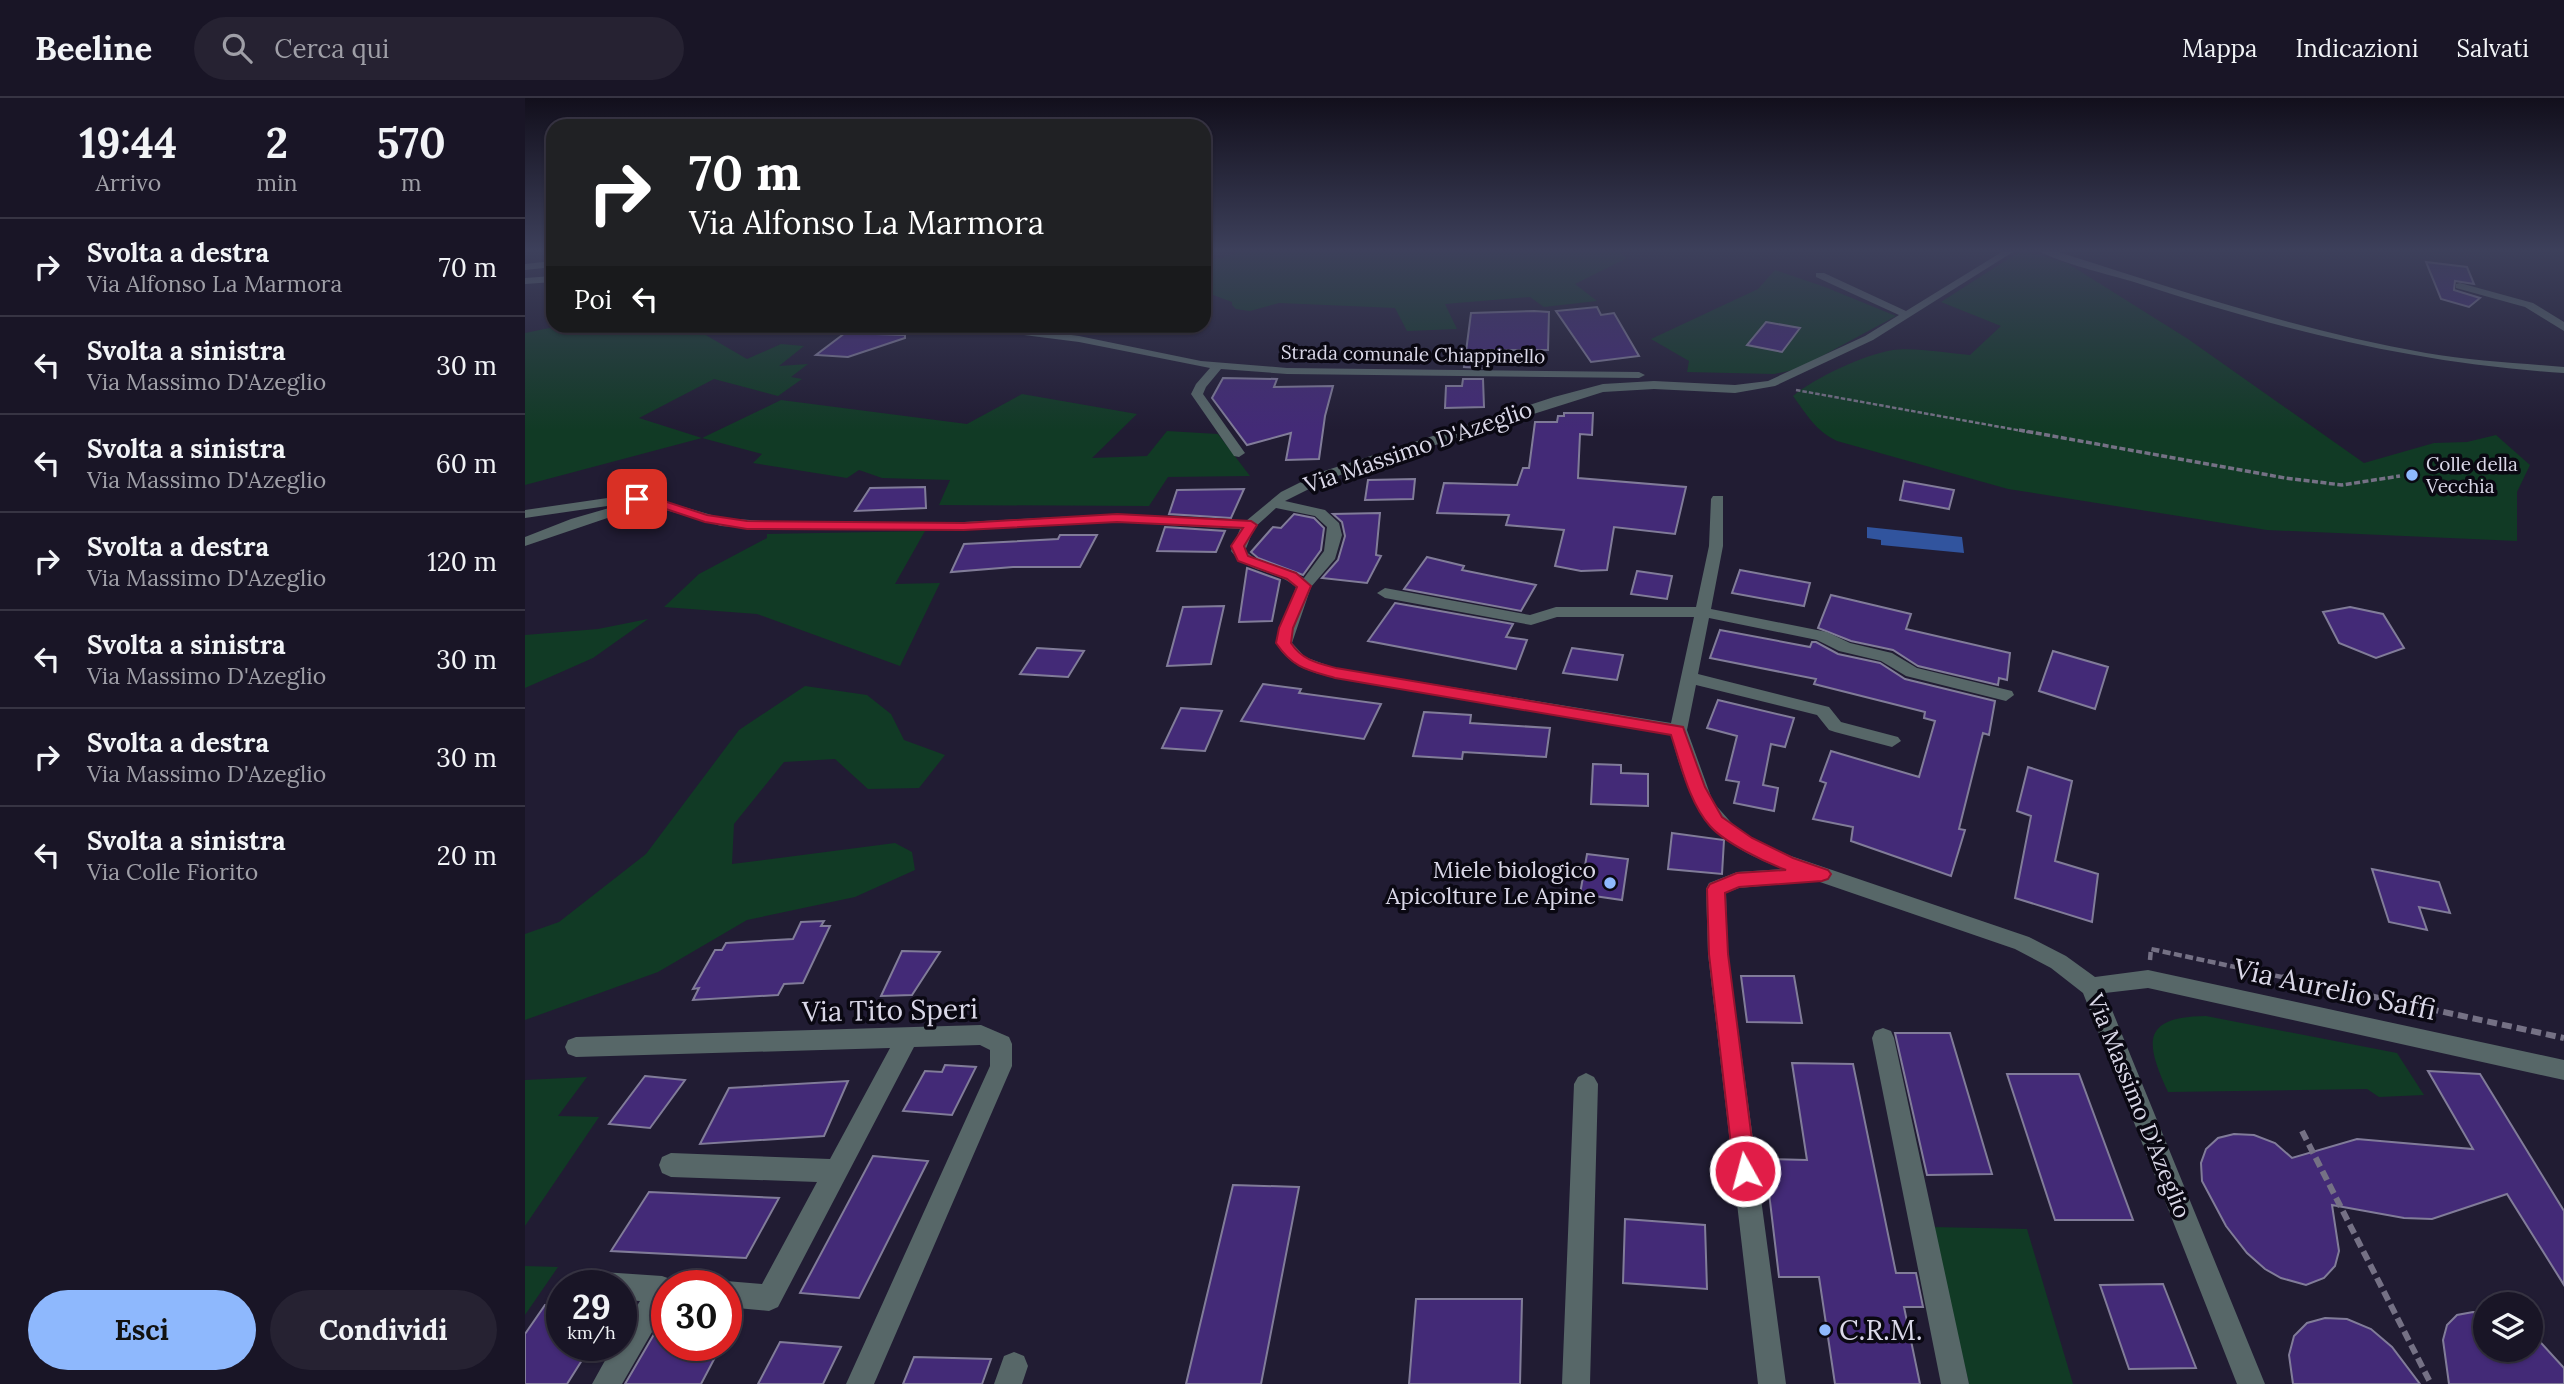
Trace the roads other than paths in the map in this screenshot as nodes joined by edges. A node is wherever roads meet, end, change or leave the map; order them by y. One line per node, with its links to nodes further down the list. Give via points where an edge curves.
1 (1896, 310): 5 (street)
2 (1915, 310): 5 (street)
3 (2231, 310): 11 (street, via 2324,337 2438,359)
4 (2540, 310): 6 (street)
5 (1907, 315): 12 (street, via 1843,352)
6 (2563, 327)
7 (1027, 333): 9 (street, Strada comunale Chiappinello)
8 (1077, 333): 9 (street)
9 (1079, 340): 10 (street, Strada comunale Chiappinello)
10 (1218, 366): 12 (street, Strada comunale Chiappinello, via 1349,374 1591,373); 13 (street, via 1197,394)
11 (2564, 370)
12 (1771, 384): 16 (street, Via Massimo D'Azeglio, via 1735,389 1654,385 1593,390 1326,475)
13 (1239, 453)
14 (1718, 499): 22 (street, via 1716,546)
15 (650, 501): 17 (street, via 618,500); 18 (street, via 705,519 755,526 964,526 1117,518); 19 (street)
16 (1274, 503): 18 (street, Via Massimo D'Azeglio); 20 (street, via 1320,513 1334,526 1335,539 1327,559)
17 (525, 514)
18 (1251, 525): 20 (street, Via Massimo D'Azeglio, via 1238,546 1243,558 1291,576)
19 (525, 542)
20 (1304, 586): 25 (street, via 1284,643 1293,657 1312,667)
21 (1385, 593): 22 (street, via 1531,620 1556,612)
22 (1700, 612): 23 (street); 24 (street, via 1821,636 1886,657 1912,672)
23 (1687, 677): 25 (street); 26 (street, via 1823,711 1835,726)
24 (2006, 695)
25 (1678, 730): 27 (street, Via Massimo D'Azeglio, via 1696,787 1716,822 1786,863)
26 (1892, 741)
27 (1822, 874): 28 (street, Via Massimo D'Azeglio, via 1992,931 2053,958); 41 (street, via 1737,880 1716,889 1718,954)
28 (2092, 987): 32 (street, Via Aurelio Saffi, via 2148,979); 43 (street, Via Massimo D'Azeglio)
29 (907, 1038): 31 (street, Via Tito Speri); 35 (street); 39 (street, Via Tito Speri, via 988,1036 1001,1044 1003,1059)
30 (1883, 1038): 42 (street)
31 (576, 1046)
32 (2564, 1070)
33 (1586, 1084): 40 (street)
34 (671, 1164): 35 (street)
35 (836, 1171): 36 (street, via 769,1298)
36 (742, 1295)
37 (651, 1310): 38 (street)
38 (606, 1384)
39 (860, 1384)
40 (1576, 1384)
41 (1772, 1384)
42 (1955, 1384)
43 (2251, 1384)

